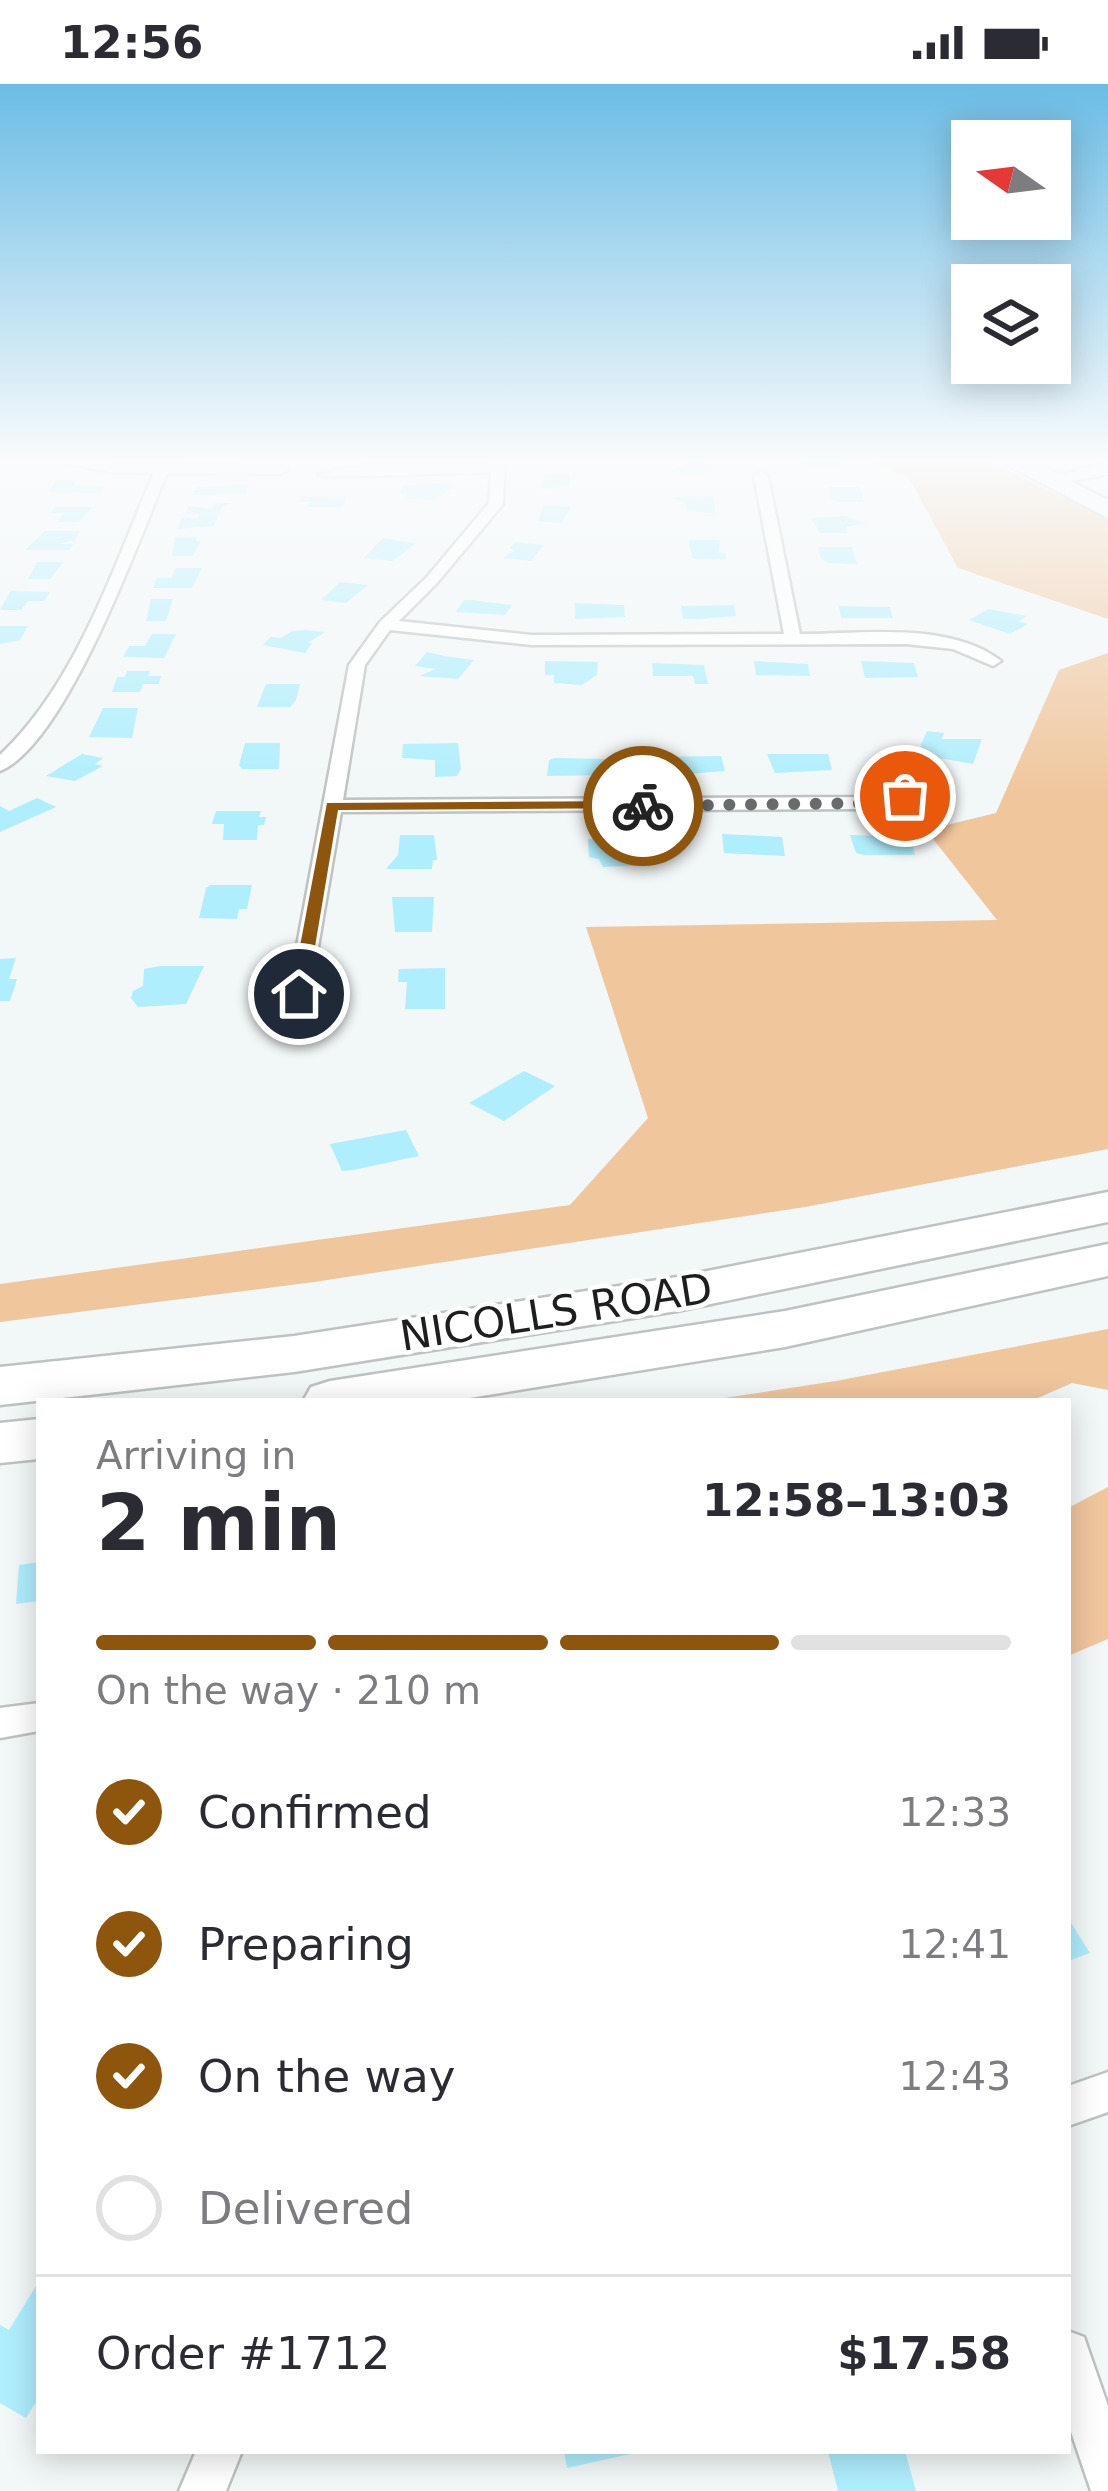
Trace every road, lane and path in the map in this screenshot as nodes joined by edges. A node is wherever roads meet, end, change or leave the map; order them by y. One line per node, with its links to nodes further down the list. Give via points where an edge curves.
1 (118, 569): 7 (street, via 24,748)
2 (438, 569): 4 (street)
3 (779, 569): 5 (street)
4 (386, 625): 5 (street, via 532,640); 9 (street, via 357,664)
5 (793, 640): 6 (street, via 906,639 956,645)
6 (993, 661)
7 (0, 765)
8 (905, 796): 9 (street, via 869,803)
9 (332, 806): 10 (street)
10 (299, 994)
11 (1108, 1207): 13 (highway, NICOLLS ROAD, via 676,1294 294,1354)
12 (1108, 1260): 14 (highway, NICOLLS ROAD, via 784,1329)
13 (0, 1386)
14 (348, 1398)
15 (36, 1438): 16 (highway)
16 (0, 1443)
17 (36, 1717): 18 (street)
18 (0, 1723)
19 (1108, 2092): 20 (street)
20 (1071, 2105)
21 (1071, 2362): 23 (street)
22 (218, 2454): 24 (street)
23 (1108, 2476)
24 (202, 2491)

